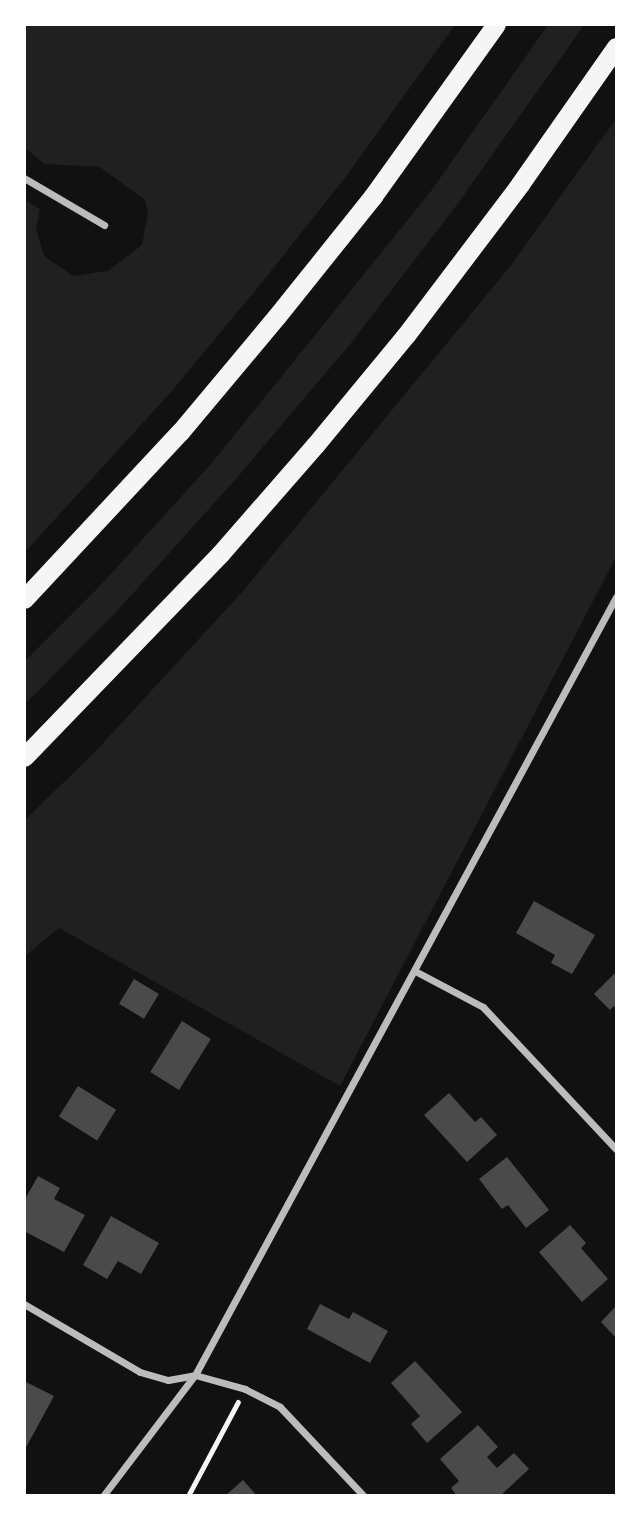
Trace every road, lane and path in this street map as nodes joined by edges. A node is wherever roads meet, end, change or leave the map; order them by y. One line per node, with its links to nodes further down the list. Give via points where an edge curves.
1 (496, 24): 6 (highway, via 373,196 277,316 180,432)
2 (617, 47): 7 (highway, via 406,335 316,444 202,573)
3 (24, 178): 4 (street)
4 (104, 225)
5 (617, 597): 8 (street)
6 (24, 599)
7 (24, 757)
8 (415, 971): 9 (street, via 483,1007); 11 (street)
9 (617, 1150)
10 (24, 1304): 11 (street, via 140,1372 168,1380)
11 (195, 1375): 12 (street); 13 (street)
12 (245, 1388): 14 (path); 15 (street, via 280,1407)
13 (103, 1496)
14 (188, 1496)
15 (364, 1496)

